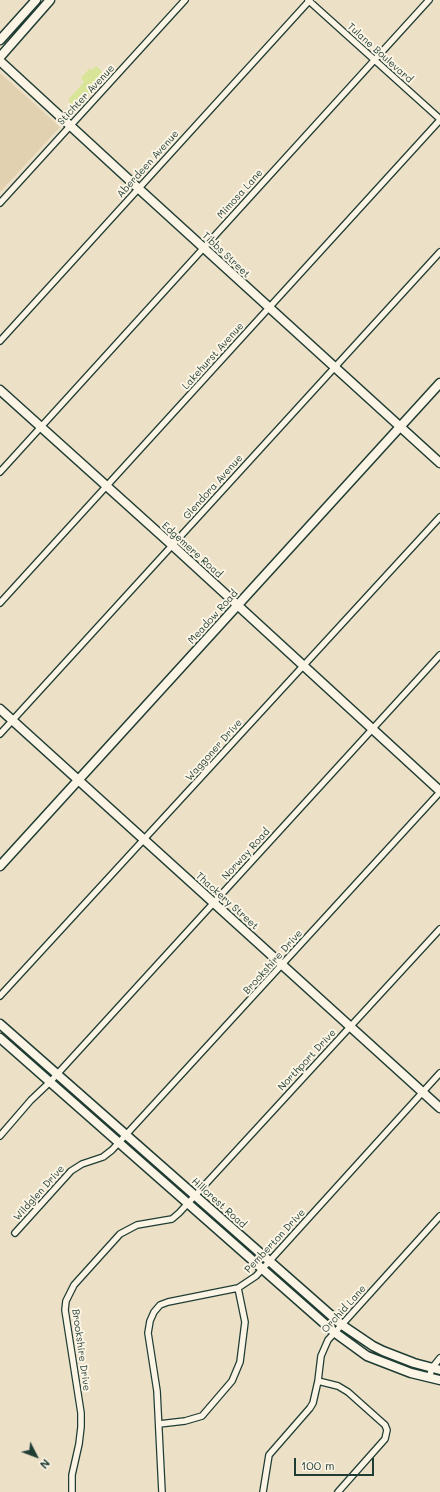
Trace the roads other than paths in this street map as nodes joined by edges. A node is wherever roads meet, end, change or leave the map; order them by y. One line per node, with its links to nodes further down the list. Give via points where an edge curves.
1 (36, 0): 6 (street)
2 (185, 0): 11 (street, Stichter Avenue)
3 (309, 0): 8 (street, Tulane Boulevard); 12 (street, Aberdeen Avenue)
4 (429, 0): 8 (street, Mimosa Lane)
5 (49, 1): 7 (street)
6 (0, 40)
7 (0, 57)
8 (375, 60): 10 (street, Tulane Boulevard); 14 (street, Mimosa Lane)
9 (0, 61): 11 (street, Tibbs Street)
10 (440, 120): 16 (street, Lakehurst Avenue)
11 (70, 126): 12 (street, Tibbs Street); 13 (street, Stichter Avenue)
12 (138, 188): 14 (street, Tibbs Street); 17 (street, Aberdeen Avenue)
13 (0, 203)
14 (204, 248): 16 (street, Tibbs Street); 21 (street, Mimosa Lane)
15 (440, 252): 18 (street, Glendora Avenue)
16 (269, 308): 18 (street, Tibbs Street); 25 (street, Lakehurst Avenue)
17 (0, 341)
18 (334, 367): 22 (street, Tibbs Street); 27 (street, Glendora Avenue)
19 (440, 383): 22 (street, Meadow Road)
20 (0, 390): 21 (street, Edgemere Road)
21 (41, 427): 24 (street, Mimosa Lane); 25 (street, Edgemere Road)
22 (400, 427): 23 (street, Tibbs Street); 29 (street, Meadow Road)
23 (440, 463)
24 (0, 472)
25 (106, 486): 27 (street, Edgemere Road); 28 (street, Lakehurst Avenue)
26 (440, 517): 31 (street, Waggoner Drive)
27 (172, 545): 29 (street, Edgemere Road); 33 (street, Glendora Avenue)
28 (0, 603)
29 (237, 605): 31 (street, Edgemere Road); 36 (street, Meadow Road)
30 (440, 655): 34 (street, Norway Road)
31 (303, 666): 34 (street, Edgemere Road); 38 (street, Waggoner Drive)
32 (0, 709): 33 (street, Thackery Street)
33 (12, 720): 35 (street, Glendora Avenue); 36 (street, Thackery Street)
34 (372, 729): 37 (street, Edgemere Road); 40 (street, Norway Road)
35 (0, 734)
36 (78, 780): 38 (street, Thackery Street); 39 (street, Meadow Road)
37 (440, 792): 42 (street, Brookshire Drive)
38 (144, 840): 40 (street, Thackery Street); 43 (street, Waggoner Drive)
39 (0, 866)
40 (214, 903): 42 (street, Thackery Street); 48 (street, Norway Road)
41 (440, 929): 45 (street, Northport Drive)
42 (282, 965): 45 (street, Thackery Street); 52 (street, Brookshire Drive)
43 (0, 996)
44 (0, 1024): 48 (street, Hillcrest Road)
45 (350, 1027): 50 (street, Thackery Street); 55 (street, Northport Drive)
46 (0, 1038): 49 (street, Hillcrest Road)
47 (440, 1073): 50 (street, Pemberton Drive)
48 (57, 1074): 49 (street, Norway Road); 52 (street, Hillcrest Road)
49 (50, 1082): 53 (street, Norway Road); 54 (street, Hillcrest Road)
50 (422, 1092): 51 (street, Thackery Street); 59 (street, Pemberton Drive)
51 (440, 1108)
52 (126, 1135): 54 (street, Brookshire Drive); 55 (street, Hillcrest Road)
53 (0, 1136)
54 (119, 1143): 56 (street, Hillcrest Road); 58 (street, Wildglen Drive, via 103,1157 71,1170)
55 (195, 1196): 56 (street, Northport Drive); 59 (street, Hillcrest Road)
56 (188, 1204): 60 (street, Hillcrest Road); 70 (street, Brookshire Drive, via 172,1219 137,1225 120,1234 78,1280 66,1301 65,1310 81,1413 79,1444 72,1474)
57 (440, 1216): 62 (street, Orchid Lane)
58 (15, 1233)
59 (270, 1262): 60 (street, Pemberton Drive); 62 (street, Hillcrest Road)
60 (263, 1270): 61 (street, Pemberton Drive); 63 (street, Hillcrest Road)
61 (238, 1288): 69 (street, via 245,1322 240,1362 232,1380 202,1416 185,1422); 69 (street, Pemberton Drive, via 168,1302 160,1305 154,1312 148,1332)
62 (342, 1325): 63 (street, Orchid Lane); 65 (street, Hillcrest Road, via 373,1346 398,1358)
63 (334, 1332): 66 (street, Hillcrest Road, via 367,1356); 68 (street, Orchid Lane, via 323,1349)
64 (440, 1358): 65 (street)
65 (436, 1369): 66 (street)
66 (429, 1378): 67 (street, Hillcrest Road)
67 (440, 1380)
68 (318, 1381): 72 (street, Orchid Lane, via 310,1408 269,1455); 73 (street, via 338,1386 348,1392 385,1425 387,1430 385,1439)
69 (159, 1424): 71 (street, Pemberton Drive)
70 (72, 1492)
71 (162, 1492)
72 (263, 1492)
73 (338, 1492)

